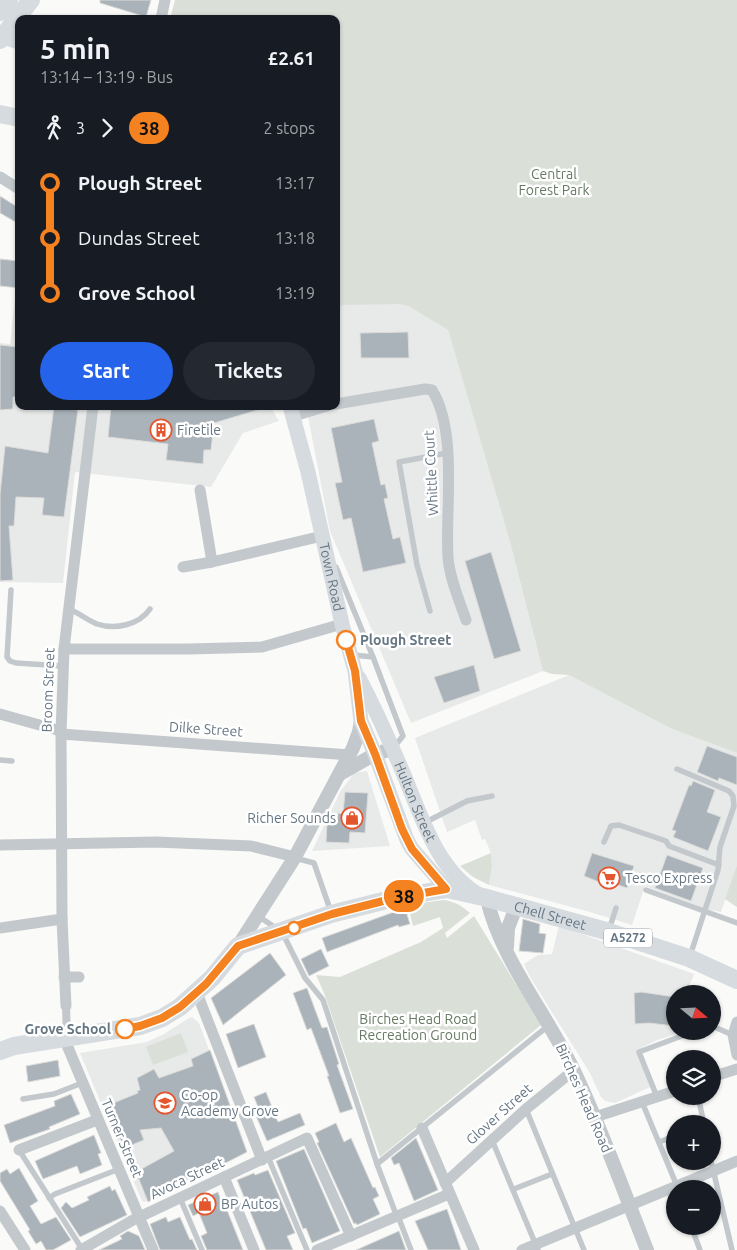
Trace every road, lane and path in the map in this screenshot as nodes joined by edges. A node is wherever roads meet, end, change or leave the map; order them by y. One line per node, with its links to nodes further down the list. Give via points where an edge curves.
1 (9, 0): 4 (main road)
2 (31, 0): 5 (main road)
3 (165, 0): 6 (street)
4 (0, 12)
5 (19, 15)
6 (162, 15)
7 (15, 20): 8 (main road)
8 (0, 38): 9 (main road)
9 (15, 41)
10 (0, 177): 11 (street)
11 (15, 186)
12 (340, 403): 15 (street, Whittle Court, via 432,390 439,401)
13 (93, 410): 21 (street, Broom Street)
14 (292, 411): 17 (main road, Town Road)
15 (447, 453): 23 (lane, via 399,462 417,565); 24 (street, Whittle Court, via 448,559)
16 (200, 490): 18 (street)
17 (322, 536): 18 (street); 25 (main road, Town Road); 28 (lane, Hulton Street)
18 (212, 562): 19 (street)
19 (183, 567)
20 (10, 590): 29 (lane, via 7,657 16,663)
21 (69, 609): 22 (lane, via 97,624 109,626 138,621); 26 (street, Broom Street)
22 (150, 609)
23 (430, 611)
24 (466, 620)
25 (342, 624): 26 (street, via 262,647); 27 (main road, Town Road)
26 (64, 649): 29 (street, Broom Street)
27 (351, 655): 28 (lane); 30 (main road, Town Road)
28 (373, 657): 34 (lane, Hulton Street, via 403,736)
29 (64, 666): 33 (street, Broom Street)
30 (355, 671): 32 (main road, Town Road); 34 (main road, Hulton Street)
31 (0, 714): 33 (street, Dilke Street)
32 (361, 721): 35 (main road, Hulton Street); 36 (street, Town Road)
33 (61, 732): 36 (street, Dilke Street); 44 (street, Broom Street)
34 (392, 749): 35 (street); 42 (main road, Hulton Street)
35 (375, 754): 40 (street); 49 (main road, Hulton Street, via 406,840)
36 (350, 755): 40 (street, Town Road)
37 (0, 760): 38 (lane)
38 (12, 761)
39 (676, 769): 48 (lane, via 729,791 733,796 734,806 720,847)
40 (340, 774): 47 (street, Town Road)
41 (492, 796): 42 (lane, via 467,801)
42 (424, 823): 46 (main road, Hulton Street)
43 (604, 842): 48 (lane, via 611,826 619,825 666,841 669,846)
44 (63, 843): 45 (street); 47 (street, via 251,846); 57 (street, Broom Street)
45 (0, 845)
46 (439, 854): 49 (main road, Hulton Street); 51 (main road, Hulton Street, via 458,880)
47 (295, 857): 55 (lane, via 314,863); 56 (street, Town Road)
48 (719, 865): 54 (lane)
49 (437, 886): 51 (main road, Chell Street / A5272); 55 (main road, A5272)
50 (646, 890): 54 (lane)
51 (485, 898): 52 (main road, Chell Street / A5272); 63 (street, Birches Head Road)
52 (516, 907): 61 (main road, Chell Street / A5272); 63 (street, via 508,928)
53 (616, 908): 61 (lane)
54 (705, 912): 58 (lane); 64 (lane)
55 (332, 914): 60 (main road, A5272)
56 (258, 916): 60 (lane); 62 (street, Town Road)
57 (62, 919): 59 (street); 65 (street, Broom Street)
58 (737, 923)
59 (0, 928)
60 (282, 932): 62 (main road, A5272); 96 (lane, via 305,978 327,1008)
61 (608, 932): 64 (main road, Chell Street / A5272)
62 (238, 946): 68 (main road)
63 (508, 953): 71 (street, Birches Head Road)
64 (689, 958): 67 (main road, Chell Street / A5272)
65 (64, 977): 66 (street); 69 (street, Broom Street)
66 (79, 977)
67 (737, 980)
68 (198, 992): 74 (main road, via 162,1018 140,1026); 94 (street)
69 (66, 1006): 74 (street, Broom Street)
70 (737, 1022): 73 (street)
71 (550, 1025): 79 (street, Birches Head Road); 89 (lane)
72 (721, 1030): 73 (lane)
73 (735, 1036): 77 (street)
74 (66, 1038): 76 (main road); 81 (street, Turner Street)
75 (671, 1040): 83 (lane, via 639,1052)
76 (0, 1051)
77 (737, 1055)
78 (737, 1069): 80 (street)
79 (574, 1070): 86 (street, Glover Street); 87 (street, Birches Head Road)
80 (721, 1074)
81 (82, 1083): 84 (lane, via 54,1094); 88 (street, Turner Street)
82 (666, 1094): 83 (street)
83 (657, 1097): 85 (street)
84 (23, 1099)
85 (642, 1102): 87 (street); 92 (lane)
86 (526, 1109): 91 (street, Glover Street); 101 (lane)
87 (595, 1117): 111 (street, Birches Head Road)
88 (97, 1120): 93 (street); 98 (street, Turner Street)
89 (422, 1128): 96 (lane); 105 (street)
90 (666, 1139): 92 (lane)
91 (492, 1140): 105 (street, Glover Street); 106 (lane)
92 (659, 1142): 103 (lane)
93 (19, 1150): 109 (lane)
94 (265, 1158): 102 (street, Avoca Street); 117 (street, Avoca Street, via 307,1138); 124 (lane)
95 (737, 1161): 97 (street)
96 (377, 1164): 113 (lane)
97 (721, 1164)
98 (119, 1169): 109 (lane); 114 (street, Turner Street)
99 (705, 1170): 104 (street)
100 (713, 1170): 132 (lane)
101 (552, 1174): 106 (lane); 115 (lane)
102 (224, 1177): 110 (street, Avoca Street); 123 (street)
103 (674, 1180)
104 (689, 1180)
105 (445, 1183): 108 (street)
106 (514, 1189): 118 (lane)
107 (666, 1191): 111 (street)
108 (449, 1194): 113 (street); 127 (street)
109 (50, 1198): 120 (lane)
110 (180, 1198): 114 (street, Avoca Street); 122 (lane)
111 (630, 1206): 115 (street); 130 (street, Birches Head Road)
112 (0, 1211): 119 (street)
113 (398, 1216): 117 (street); 126 (lane)
114 (140, 1217): 120 (street, Avoca Street); 121 (street, Turner Street)
115 (574, 1229): 118 (street); 129 (lane)
116 (694, 1235): 131 (lane)
117 (351, 1236): 125 (street)
118 (537, 1247): 128 (street)
119 (25, 1250)
120 (82, 1250)
121 (154, 1250)
122 (202, 1250)
123 (254, 1250)
124 (307, 1250)
125 (317, 1250)
126 (411, 1250)
127 (474, 1250)
128 (522, 1250)
129 (584, 1250)
130 (647, 1250)
131 (700, 1250)
132 (732, 1250)

